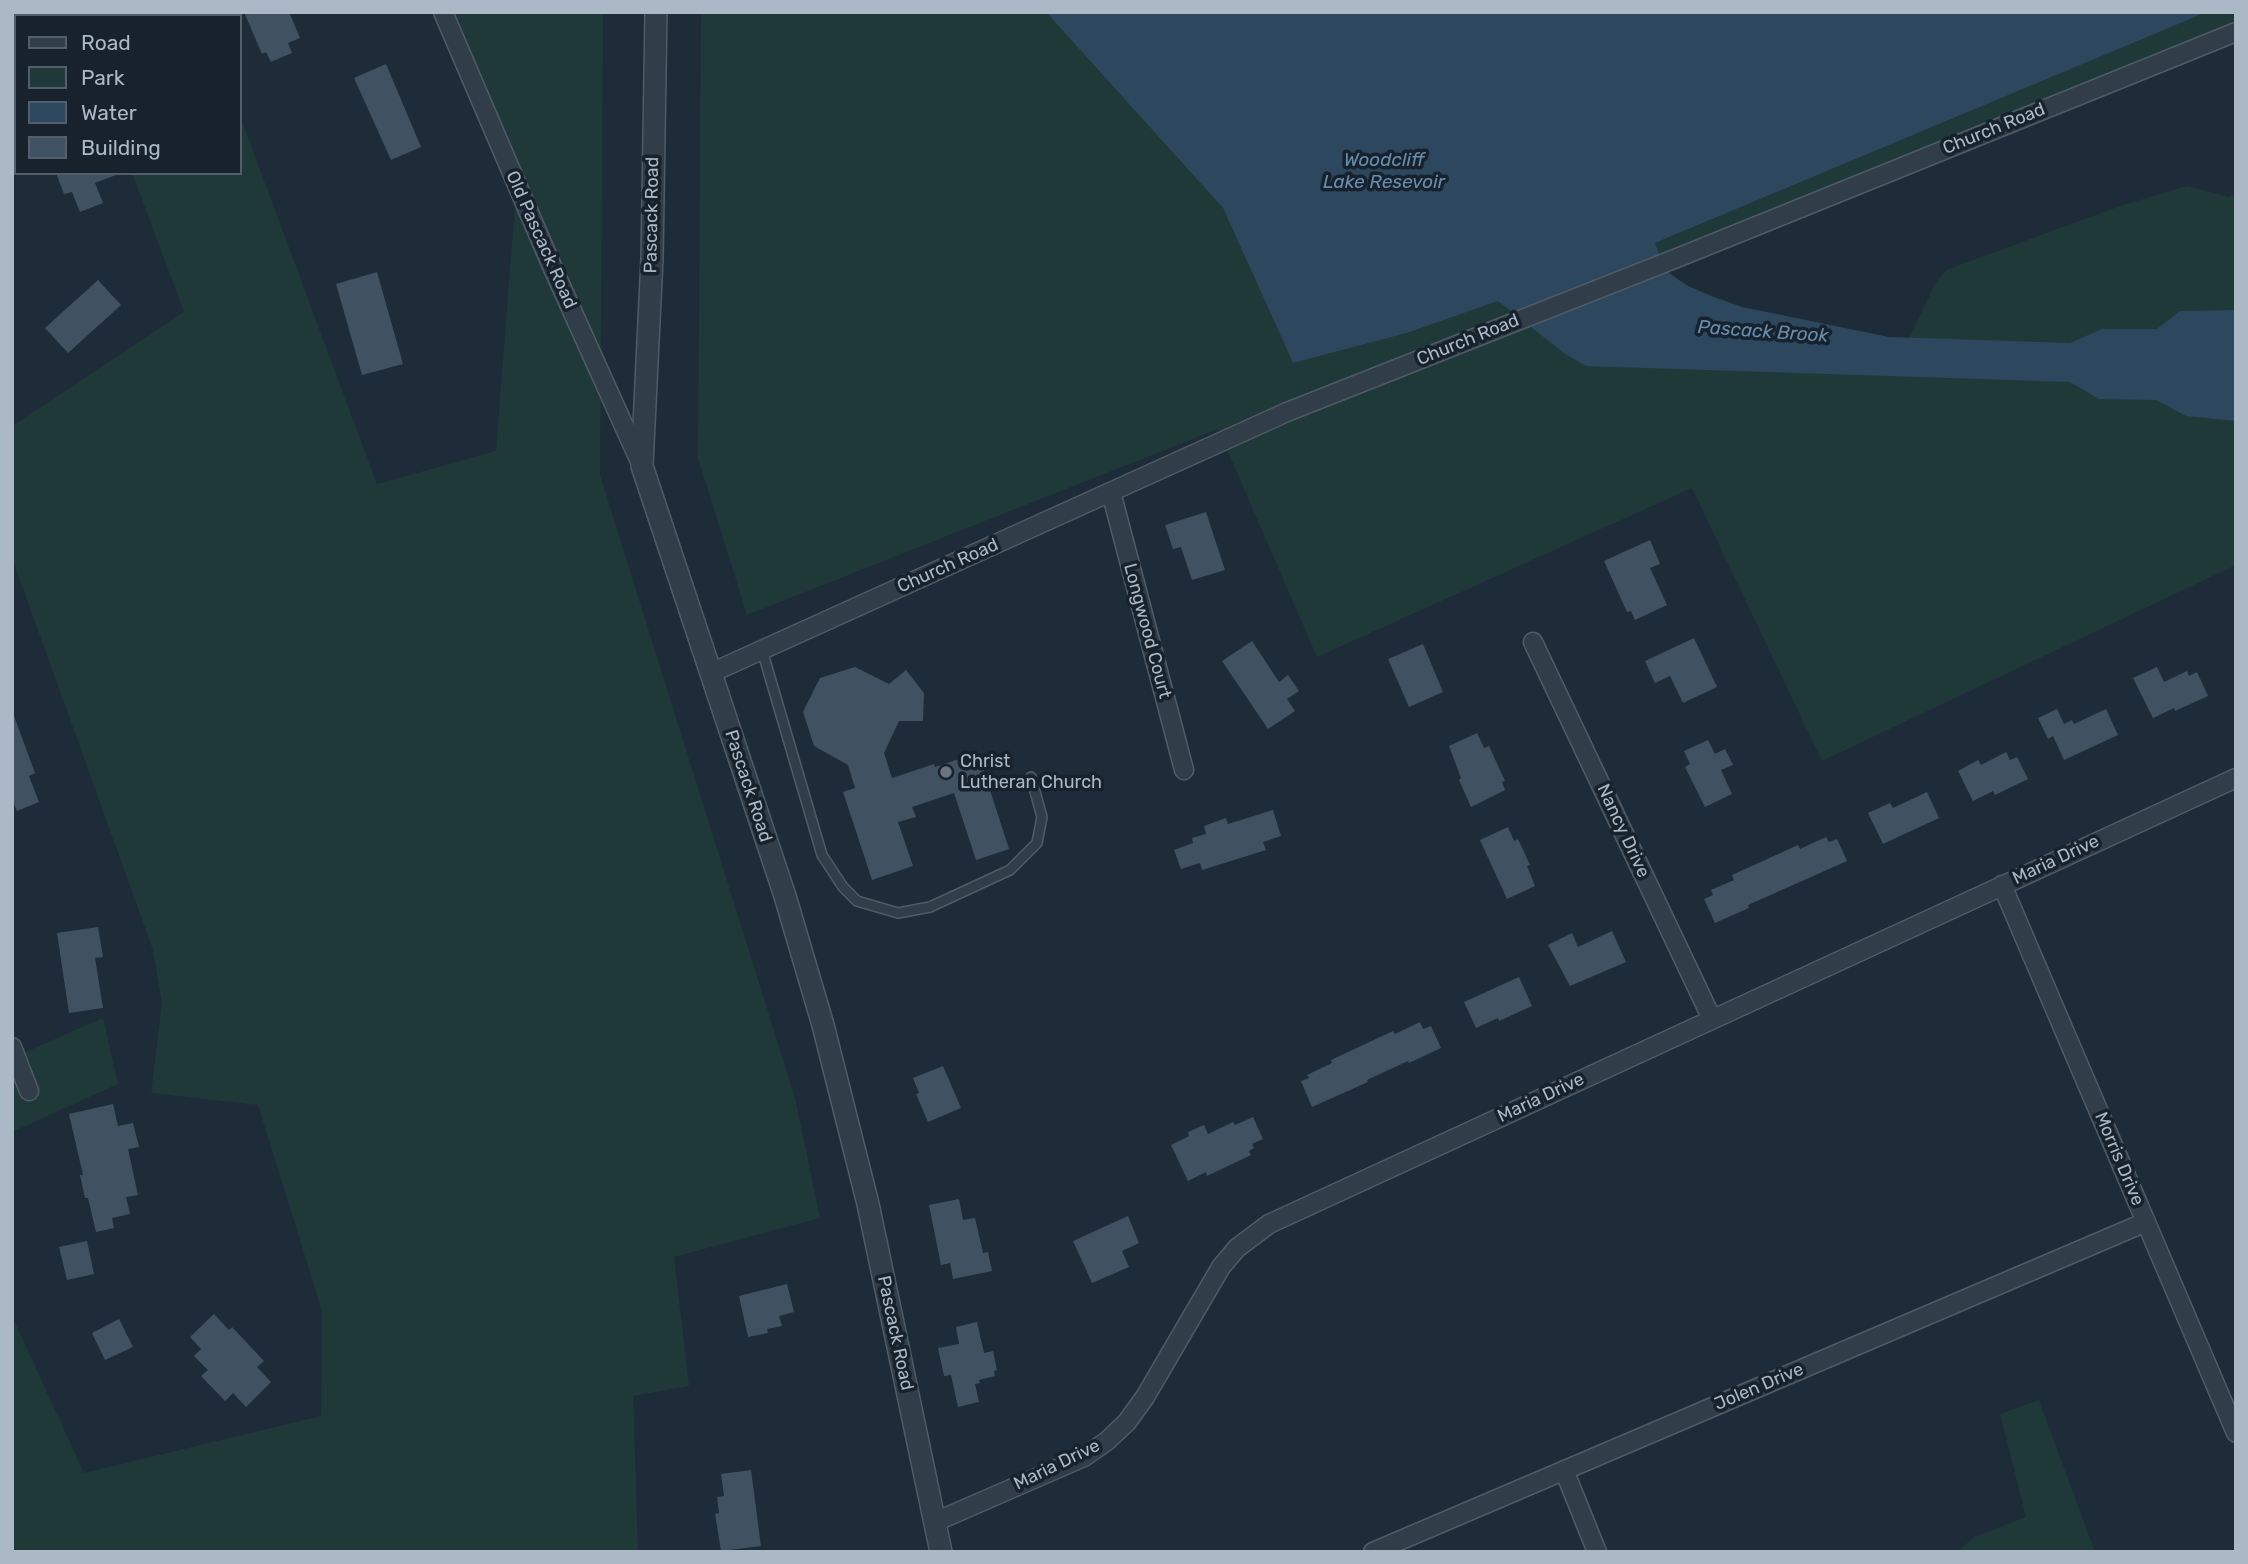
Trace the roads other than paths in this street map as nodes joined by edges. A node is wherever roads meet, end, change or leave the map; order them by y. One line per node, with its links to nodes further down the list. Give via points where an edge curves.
1 (443, 12): 4 (street, Old Pascack Road)
2 (656, 12): 4 (street, Pascack Road, via 652,259)
3 (2236, 32): 5 (street, Church Road, via 1287,412)
4 (642, 466): 8 (street, Pascack Road)
5 (1111, 492): 7 (street, Church Road); 9 (street, Longwood Court)
6 (1534, 642): 13 (street, Nancy Drive)
7 (762, 650): 8 (street, Church Road); 10 (lane, via 822,855 857,901 898,913 930,908 1010,870 1037,843 1042,817)
8 (711, 673): 19 (street, Pascack Road, via 823,1025 868,1204)
9 (1184, 770)
10 (1031, 777)
11 (2236, 778): 12 (street, Maria Drive)
12 (2002, 885): 13 (street, Maria Drive); 16 (street, Morris Drive)
13 (1712, 1019): 19 (street, Maria Drive, via 1258,1230 1221,1267 1145,1397 1107,1441 1084,1457)
14 (12, 1047): 15 (street)
15 (29, 1091)
16 (2146, 1222): 17 (street, Morris Drive); 18 (street, Jolen Drive)
17 (2236, 1433)
18 (1564, 1470): 21 (street, Jolen Drive); 22 (street)
19 (935, 1522): 20 (street, Pascack Road)
20 (941, 1552)
21 (1373, 1552)
22 (1597, 1552)

